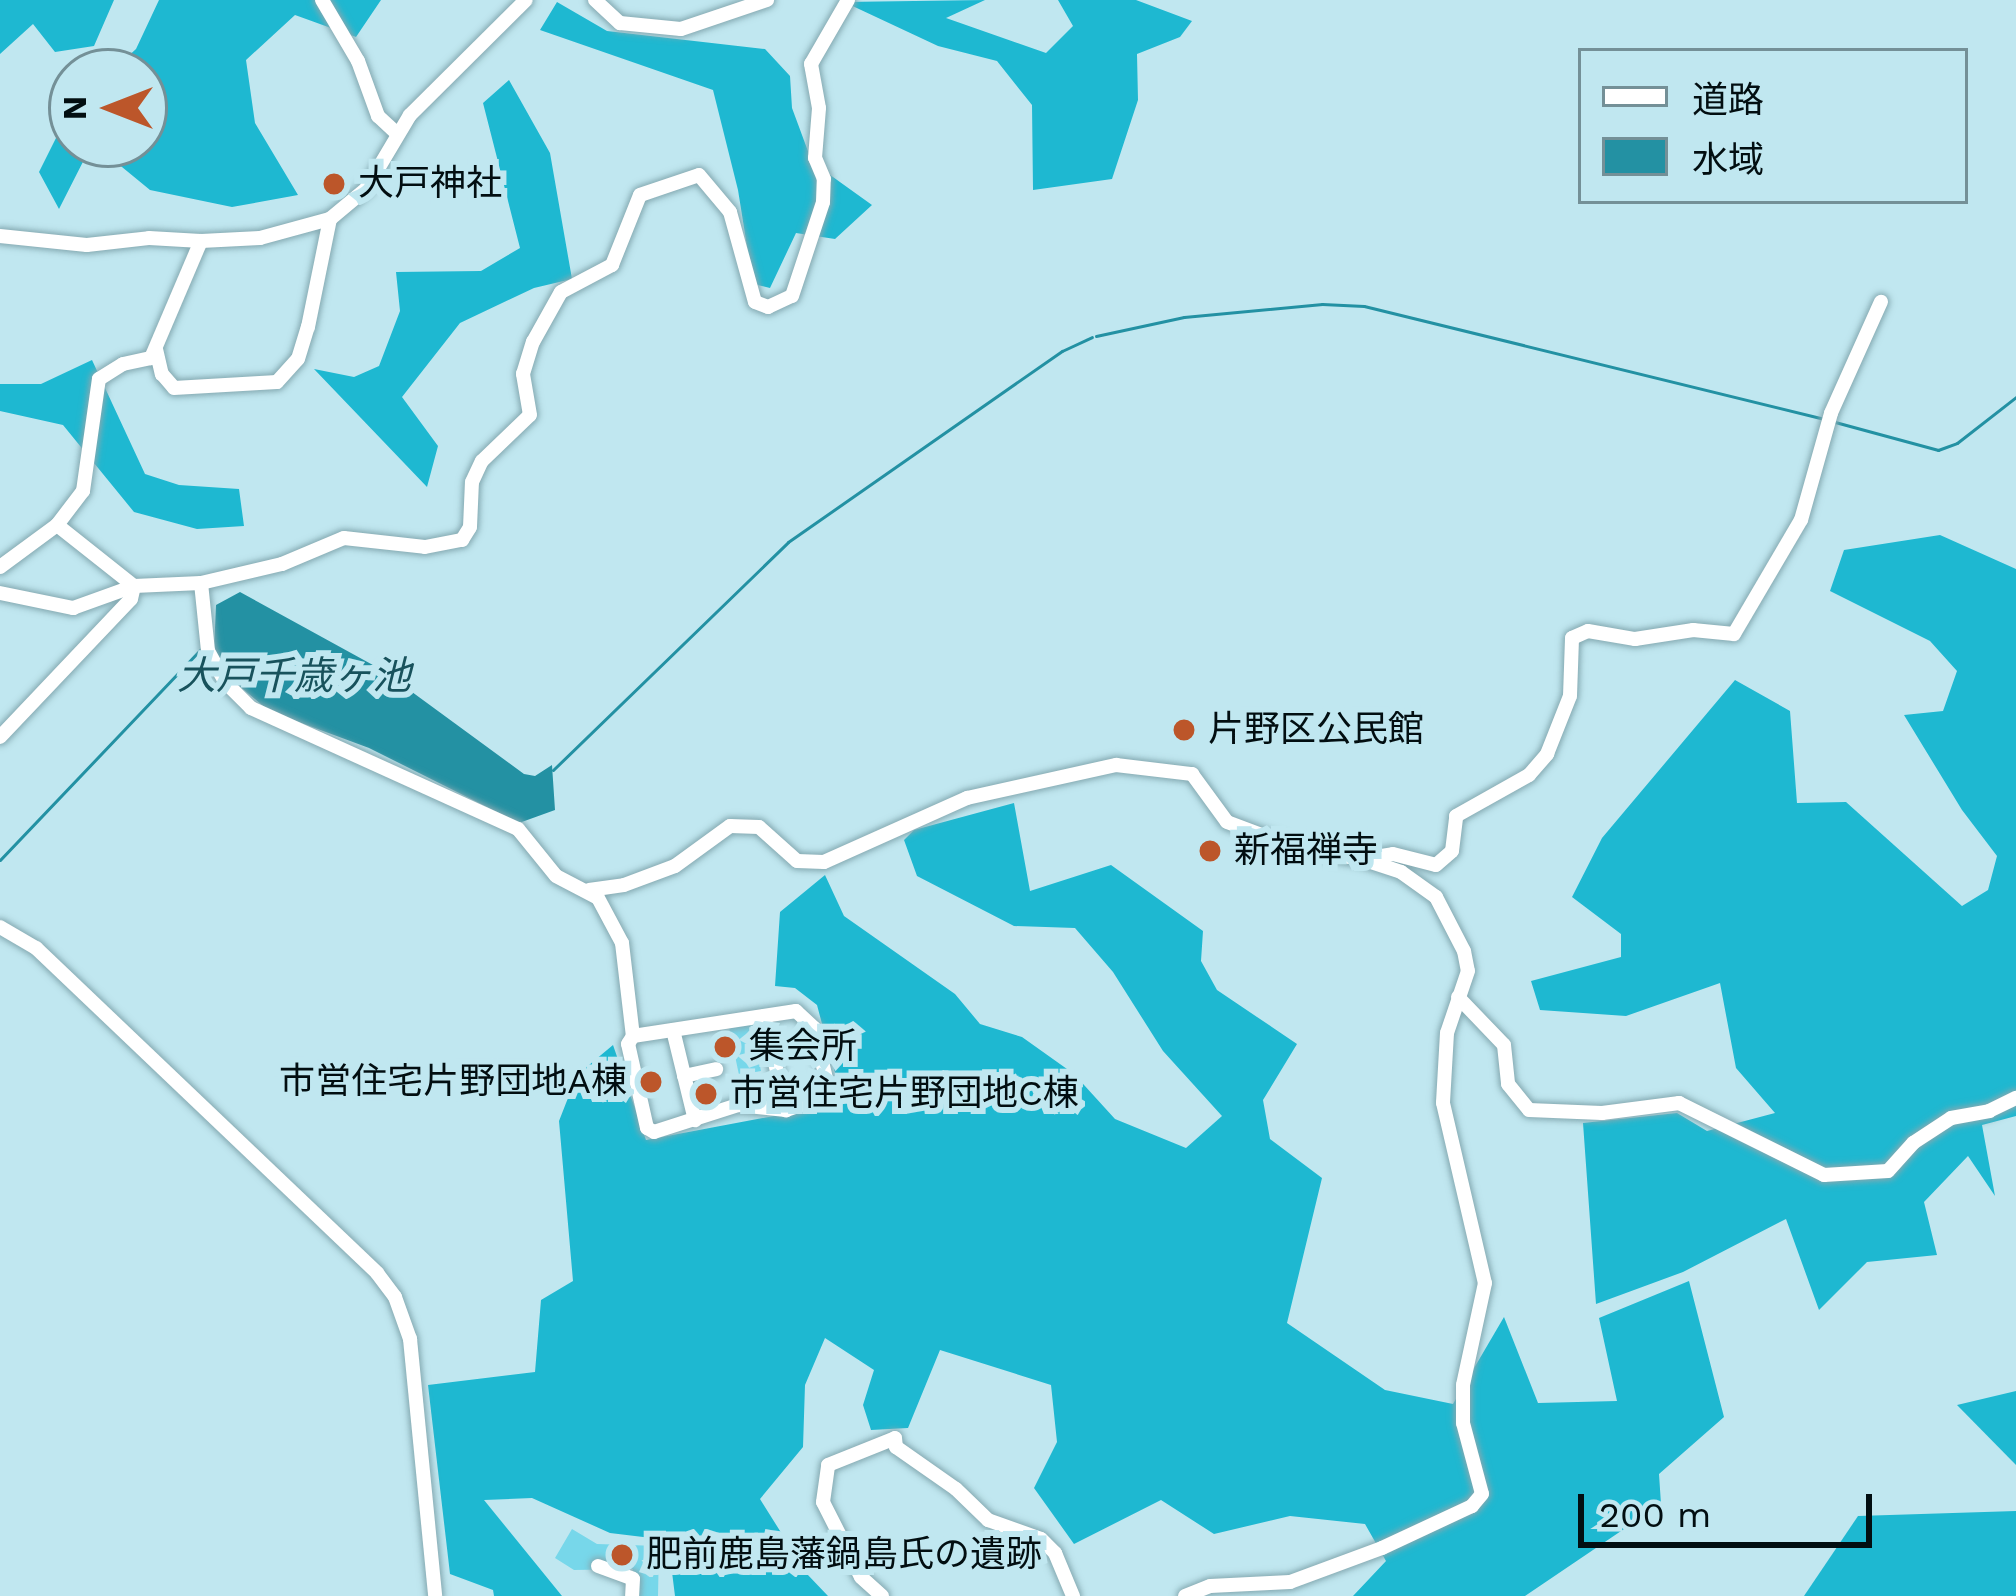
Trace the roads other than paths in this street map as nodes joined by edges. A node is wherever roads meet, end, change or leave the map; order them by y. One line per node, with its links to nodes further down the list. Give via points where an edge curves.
1 (322, 0): 6 (street, via 378,116)
2 (526, 0): 6 (street)
3 (595, 0): 4 (street, via 620,23 681,29)
4 (767, 0)
5 (848, 0): 14 (street, via 811,64 823,202 792,296 768,307 754,302 730,212 699,175 656,186 635,199 612,265 557,298 526,360 530,415 482,461 468,535 425,547 344,538 282,564)
6 (397, 134): 7 (street, via 366,189)
7 (330, 220): 9 (street, via 260,238); 11 (street, via 298,359 277,382 174,388)
8 (0, 236): 9 (street, via 87,245)
9 (201, 241): 11 (street)
10 (1881, 302): 18 (street, via 1832,413 1802,520 1734,634 1694,630 1635,639 1588,631 1572,638 1570,696 1547,754 1529,775 1456,816 1452,851 1436,865 1393,854)
11 (156, 350): 12 (street, via 145,363 123,364 99,380 86,485)
12 (57, 525): 13 (street); 15 (street)
13 (0, 567)
14 (202, 583): 15 (street); 19 (street, via 208,651 251,708 518,829 556,876)
15 (134, 586): 16 (street, via 73,608); 17 (street)
16 (0, 593)
17 (0, 737)
18 (1362, 859): 19 (street, via 1296,848 1227,822 1192,774 1116,765 967,798 824,862 797,861 759,827 730,826 675,866); 21 (street, via 1436,897 1464,950 1468,971)
19 (590, 890): 24 (street, via 622,943)
20 (0, 927): 31 (street, via 35,948 395,1297 410,1339)
21 (1458, 997): 27 (street, via 1504,1045 1508,1084 1529,1110 1602,1113 1679,1103 1824,1175 1888,1171 1944,1122); 35 (street, via 1443,1102 1485,1283 1463,1385 1463,1423 1482,1494 1382,1548 1290,1582 1210,1586)
22 (764, 1016): 23 (street); 28 (street); 28 (street, via 796,1011 814,1028 830,1084 830,1095)
23 (673, 1030): 24 (street); 26 (street)
24 (632, 1036): 29 (street, via 646,1128)
25 (716, 1069): 26 (street)
26 (684, 1076): 29 (street)
27 (2016, 1097)
28 (786, 1110): 29 (street, via 738,1105)
29 (694, 1120)
30 (598, 1566): 32 (street, via 633,1579)
31 (435, 1596)
32 (632, 1596)
33 (882, 1596): 34 (street, via 861,1577 823,1502 828,1465 895,1438 896,1447 988,1520 1041,1539)
34 (1072, 1596)
35 (1185, 1596)

